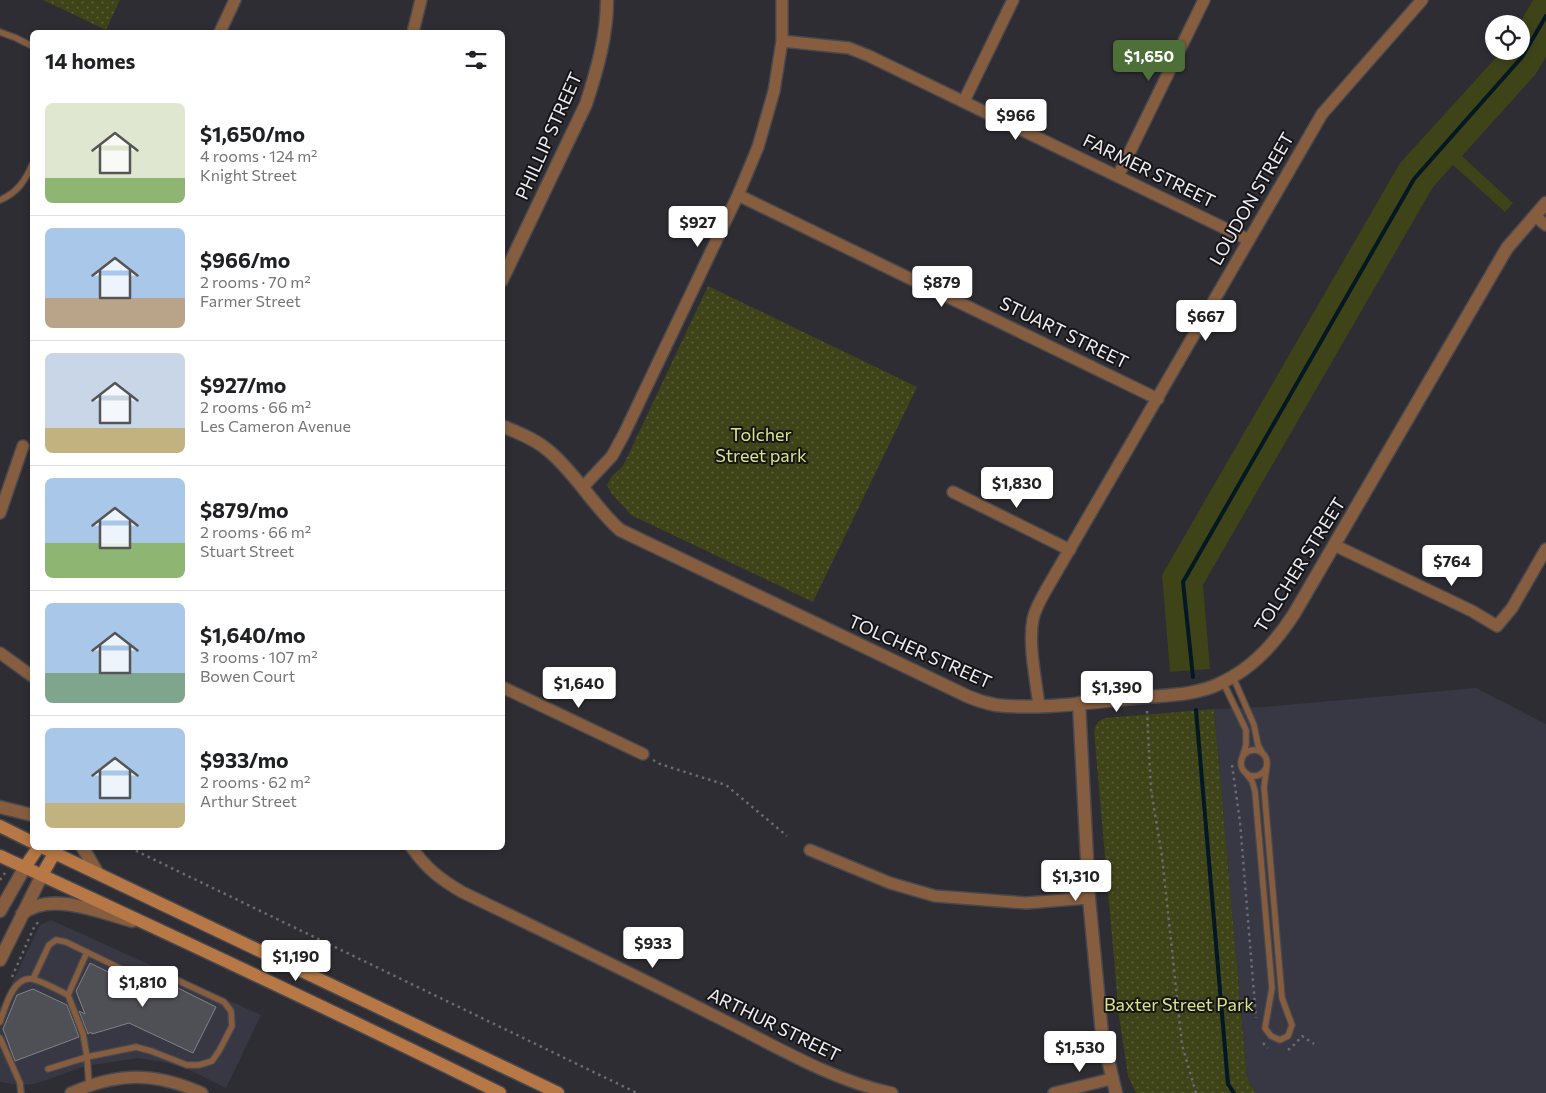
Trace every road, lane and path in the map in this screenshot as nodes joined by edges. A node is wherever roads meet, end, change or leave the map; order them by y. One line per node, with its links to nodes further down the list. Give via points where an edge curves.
1 (235, 0): 8 (street)
2 (421, 0): 9 (street)
3 (606, 0): 22 (street, PHILLIP STREET, via 603,44 586,104)
4 (782, 0): 11 (street)
5 (1013, 0): 13 (street)
6 (1204, 0): 15 (street)
7 (1422, 0): 21 (street, LOUDON STREET, via 1322,114)
8 (221, 30)
9 (414, 30)
10 (0, 32): 12 (lane)
11 (782, 41): 13 (street, FARMER STREET, via 849,48); 16 (street, via 774,91 758,147)
12 (30, 45)
13 (964, 101): 15 (street, FARMER STREET)
14 (30, 170): 17 (lane, via 24,183)
15 (1118, 176): 21 (street, FARMER STREET)
16 (738, 195): 23 (street, STUART STREET); 26 (street, via 624,434 612,456)
17 (0, 200)
18 (1546, 204): 19 (street, TOLCHER STREET)
19 (1535, 216): 20 (street); 29 (street, TOLCHER STREET, via 1506,248)
20 (1546, 225)
21 (1249, 240): 23 (street, LOUDON STREET)
22 (505, 274)
23 (1158, 399): 31 (street, LOUDON STREET)
24 (505, 427): 26 (street, TOLCHER STREET, via 550,452)
25 (23, 446): 28 (street)
26 (583, 487): 37 (street, TOLCHER STREET, via 620,530 982,702)
27 (953, 492): 31 (street)
28 (0, 513)
29 (1334, 545): 30 (street, via 1497,626 1512,608); 34 (street, TOLCHER STREET, via 1279,637 1264,654)
30 (1546, 549)
31 (1070, 550): 37 (street, LOUDON STREET, via 1037,606 1033,620 1032,646)
32 (0, 653): 33 (street)
33 (30, 675)
34 (1228, 680): 36 (street, TOLCHER STREET, via 1203,690 1175,695); 40 (lane, via 1254,725); 42 (lane, via 1246,730)
35 (505, 688): 39 (street)
36 (1079, 703): 37 (street, TOLCHER STREET); 63 (street)
37 (1039, 706)
38 (1147, 711): 93 (path, via 1150,790 1162,856 1182,1045)
39 (643, 754): 48 (path, via 660,764 726,785)
40 (1263, 754): 42 (lane, via 1250,751); 43 (lane)
41 (1232, 759): 74 (path)
42 (1241, 762): 44 (lane)
43 (1267, 764): 44 (lane, via 1258,775); 44 (lane, via 1264,787 1282,998 1292,1027 1288,1036 1280,1040 1271,1036 1266,1028 1272,996 1271,978 1255,788)
44 (1245, 772)
45 (0, 807): 46 (street)
46 (30, 814)
47 (0, 826): 49 (main road)
48 (787, 836)
49 (30, 841)
50 (37, 850): 58 (main road)
51 (52, 850): 61 (main road)
52 (54, 850): 59 (main road)
53 (84, 850): 59 (street)
54 (134, 850): 89 (path)
55 (413, 850): 90 (street, ARTHUR STREET, via 438,877 462,892 844,1079)
56 (810, 850): 63 (street, via 890,883 935,896 1026,903)
57 (0, 856): 58 (main road)
58 (25, 867): 61 (main road); 64 (street)
59 (97, 872): 88 (main road)
60 (5, 873): 62 (path)
61 (42, 875): 65 (street); 67 (main road)
62 (0, 880)
63 (1089, 898): 82 (street, via 1102,1034)
64 (0, 911)
65 (22, 914): 67 (street, via 37,905 61,904); 69 (street)
66 (44, 918): 70 (path, via 35,925)
67 (146, 925): 87 (main road, via 225,959)
68 (87, 952): 71 (lane, via 56,940 49,944); 72 (lane); 80 (lane, via 138,977 166,975 224,1002 232,1011 232,1026 212,1061 187,1065 136,1047)
69 (0, 960)
70 (11, 979)
71 (33, 979): 72 (lane); 73 (lane, via 16,985)
72 (68, 995): 80 (lane, via 83,1034)
73 (0, 1022)
74 (1255, 1022)
75 (0, 1038): 84 (lane, via 20,1083)
76 (1260, 1040): 78 (path)
77 (1314, 1044): 79 (path, via 1302,1036)
78 (1268, 1048)
79 (1288, 1050)
80 (87, 1058): 81 (lane); 83 (lane)
81 (48, 1069)
82 (1111, 1079): 91 (street); 92 (street)
83 (89, 1085): 85 (street); 86 (street, via 142,1076 163,1079)
84 (21, 1093)
85 (71, 1093)
86 (202, 1093)
87 (500, 1093)
88 (558, 1093)
89 (638, 1093)
90 (892, 1093)
91 (1054, 1093)
92 (1116, 1093)
93 (1196, 1093)

